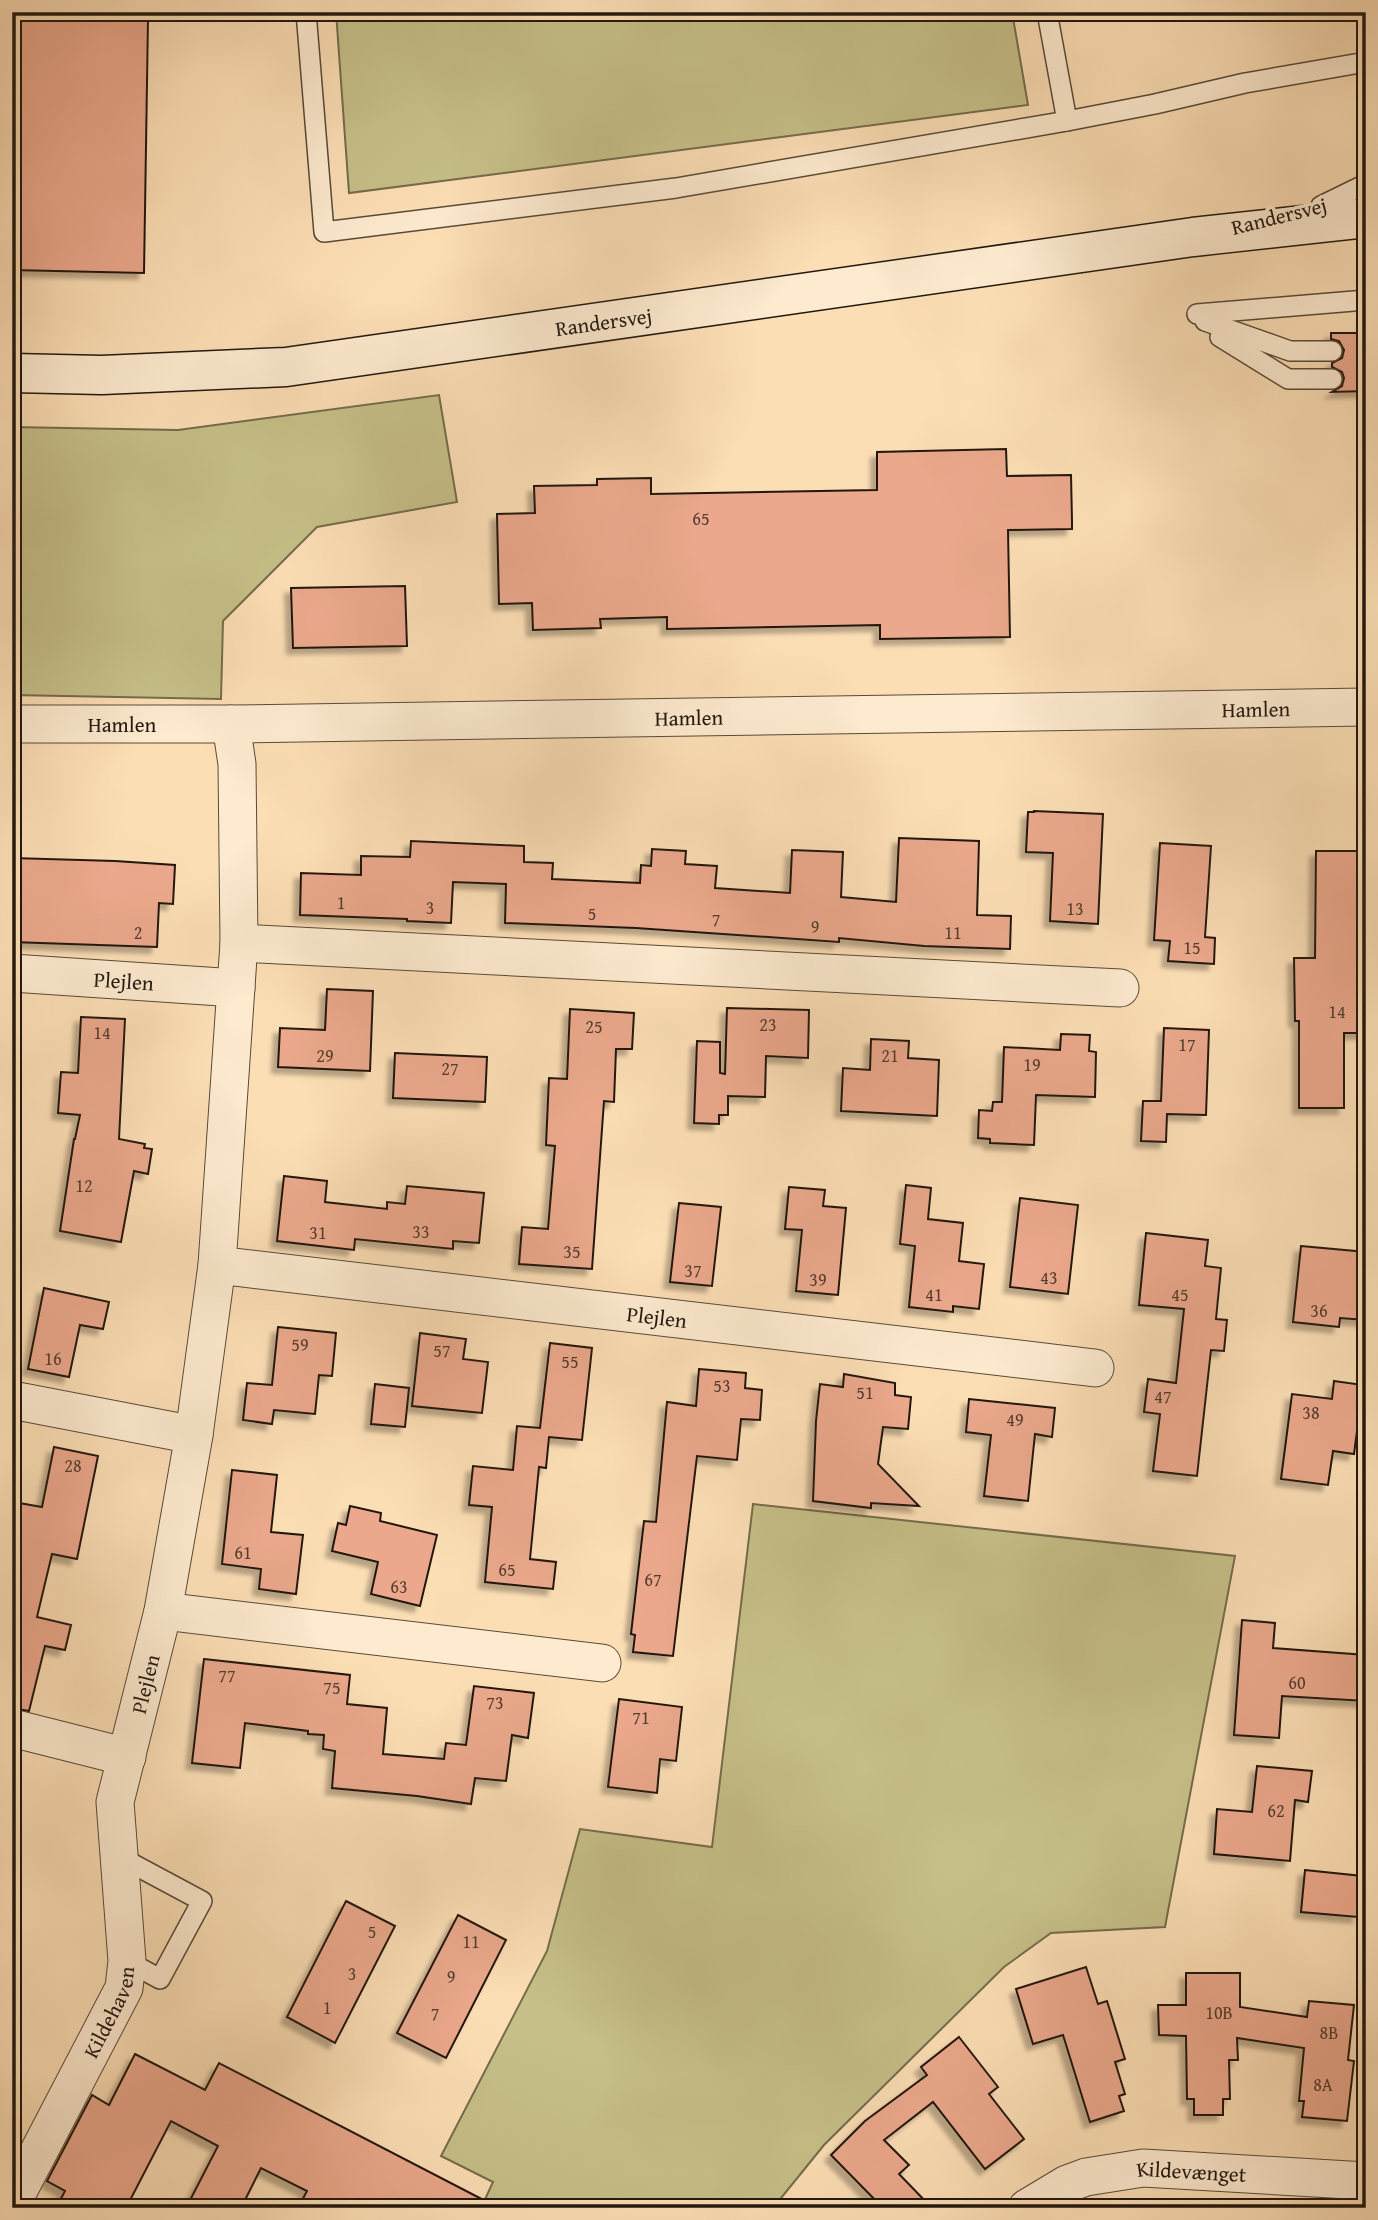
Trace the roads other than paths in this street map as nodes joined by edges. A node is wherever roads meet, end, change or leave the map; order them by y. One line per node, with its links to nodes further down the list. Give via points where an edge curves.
1 (306, 12): 4 (lane, via 324,232 676,188)
2 (1047, 12): 4 (lane)
3 (1366, 62): 4 (lane)
4 (1067, 121)
5 (1366, 184): 7 (lane)
6 (1366, 196): 7 (street, Randersvej)
7 (1321, 206): 9 (street, Randersvej)
8 (1366, 218): 9 (street, Randersvej)
9 (1193, 237): 13 (street, Randersvej, via 286,367)
10 (1366, 300): 12 (lane, via 1201,317 1290,351)
11 (1220, 337): 14 (lane, via 1288,379)
12 (1332, 351)
13 (12, 373)
14 (1332, 379)
15 (1366, 707): 17 (street, Hamlen)
16 (12, 724): 17 (street, Hamlen)
17 (231, 724): 18 (street, Plejlen, via 237,764)
18 (239, 943): 20 (street, Plejlen); 21 (street)
19 (12, 973): 20 (street, Plejlen)
20 (236, 988): 22 (street, Plejlen)
21 (1120, 988)
22 (217, 1265): 23 (street, Plejlen); 25 (street, Plejlen)
23 (1096, 1368)
24 (12, 1400): 25 (street)
25 (194, 1435): 26 (street, Plejlen)
26 (163, 1611): 27 (street); 29 (street, Plejlen)
27 (602, 1663)
28 (12, 1728): 29 (street)
29 (127, 1757): 30 (street, Plejlen)
30 (115, 1802): 31 (street, Kildehaven)
31 (118, 1856): 32 (street, Kildehaven); 32 (lane, via 202,1901 160,1979)
32 (127, 1961): 34 (street, Kildehaven, via 124,1988)
33 (1366, 2181): 35 (street, Kildevænget, via 1143,2168 1086,2177)
34 (12, 2203)
35 (1027, 2208)

